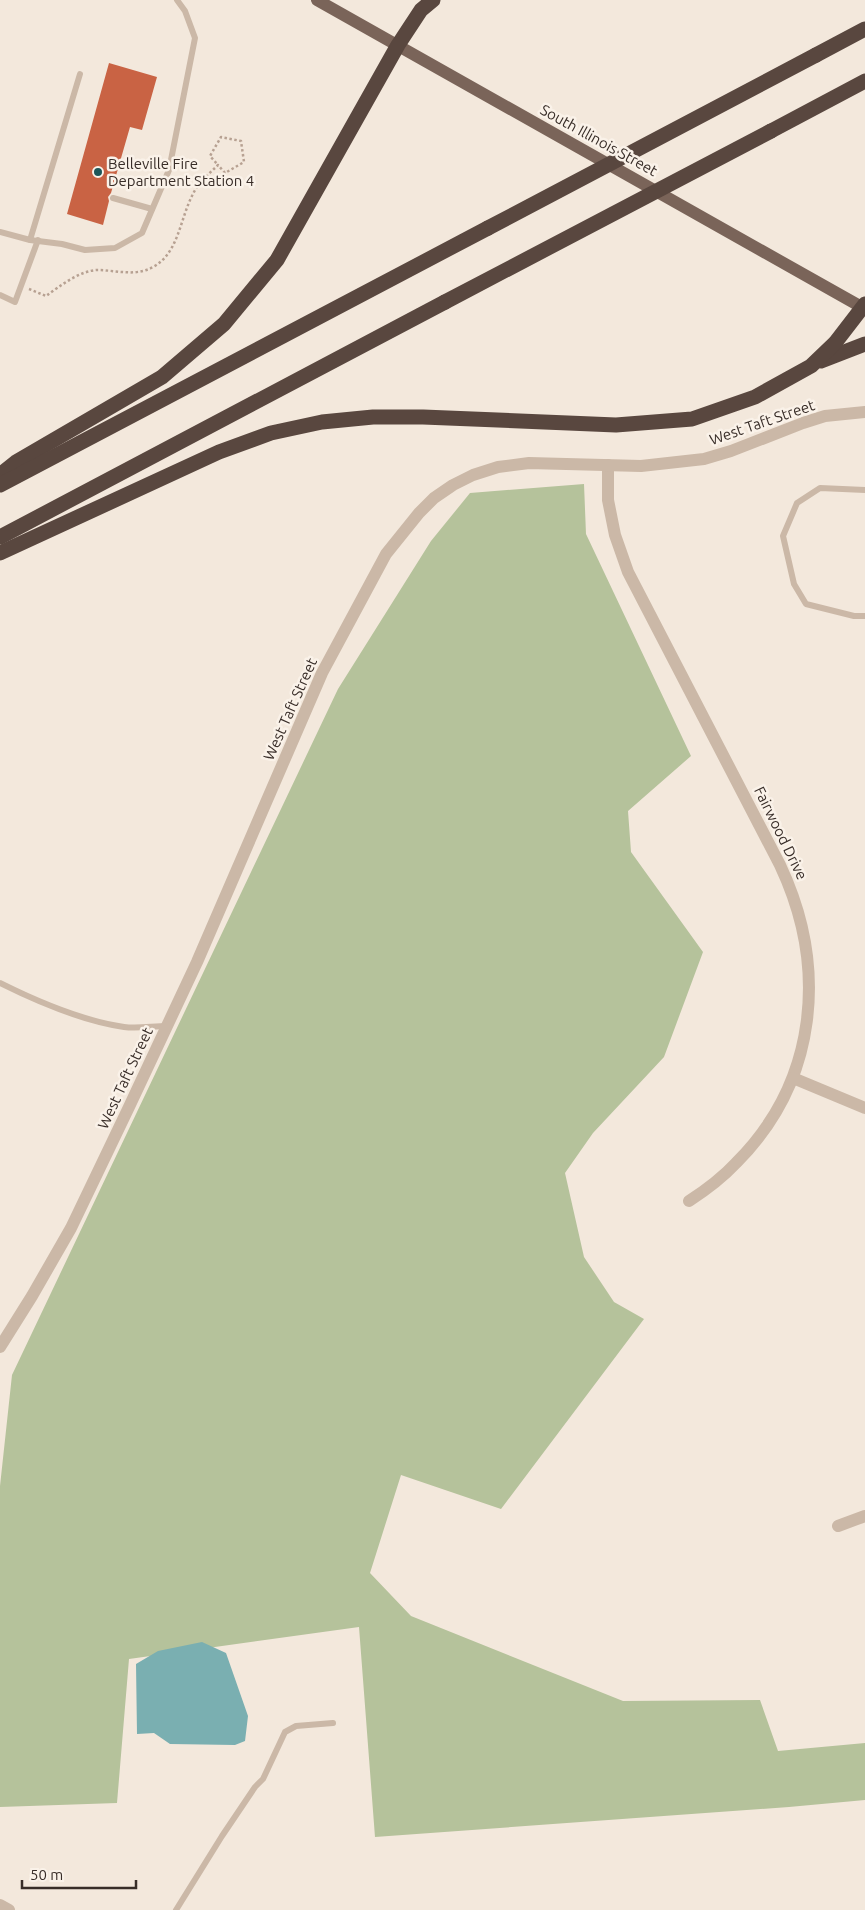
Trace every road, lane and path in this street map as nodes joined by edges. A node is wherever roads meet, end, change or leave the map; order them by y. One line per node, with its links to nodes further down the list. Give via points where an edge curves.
1 (177, 0): 9 (lane, via 185,11 195,38 168,170)
2 (316, 0): 5 (main road, South Illinois Street)
3 (433, 0): 5 (highway, via 421,10)
4 (865, 29): 20 (highway, bridge)
5 (398, 45): 14 (main road, South Illinois Street); 19 (highway, via 276,260 224,324 162,377 16,462)
6 (80, 74): 11 (lane)
7 (865, 81): 22 (highway, bridge)
8 (113, 198): 9 (lane)
9 (152, 209): 12 (lane, via 142,233 115,248 85,250)
10 (0, 232): 11 (lane)
11 (30, 240): 12 (lane)
12 (38, 240): 13 (lane, via 15,302)
13 (0, 295)
14 (864, 307): 16 (highway, via 836,343)
15 (865, 344): 16 (highway)
16 (811, 366): 23 (highway, via 755,397 692,419 616,426 373,417 322,422 271,434 219,452)
17 (865, 412): 18 (street, West Taft Street, via 825,416 704,459)
18 (608, 466): 26 (street, West Taft Street, via 529,463 498,467 473,475 434,498 403,532 386,554 322,673); 27 (street, Fairwood Drive, via 608,500 615,535 628,572 780,865 800,914 810,982 803,1046)
19 (0, 475)
20 (0, 485)
21 (865, 490): 24 (lane, via 820,488 797,503 783,536 794,584 806,604)
22 (0, 537)
23 (0, 553)
24 (865, 616)
25 (0, 983): 26 (lane, via 92,1020 126,1027)
26 (167, 1026): 30 (street, West Taft Street, via 71,1228)
27 (793, 1078): 28 (street); 29 (street, Fairwood Drive, via 763,1132 737,1163)
28 (865, 1108)
29 (689, 1202)
30 (0, 1347)
31 (865, 1516): 32 (street)
32 (838, 1526)
33 (333, 1723): 36 (lane, via 296,1726 285,1732 263,1779 222,1836)
34 (0, 1905): 35 (street)
35 (8, 1910)
36 (176, 1910)

